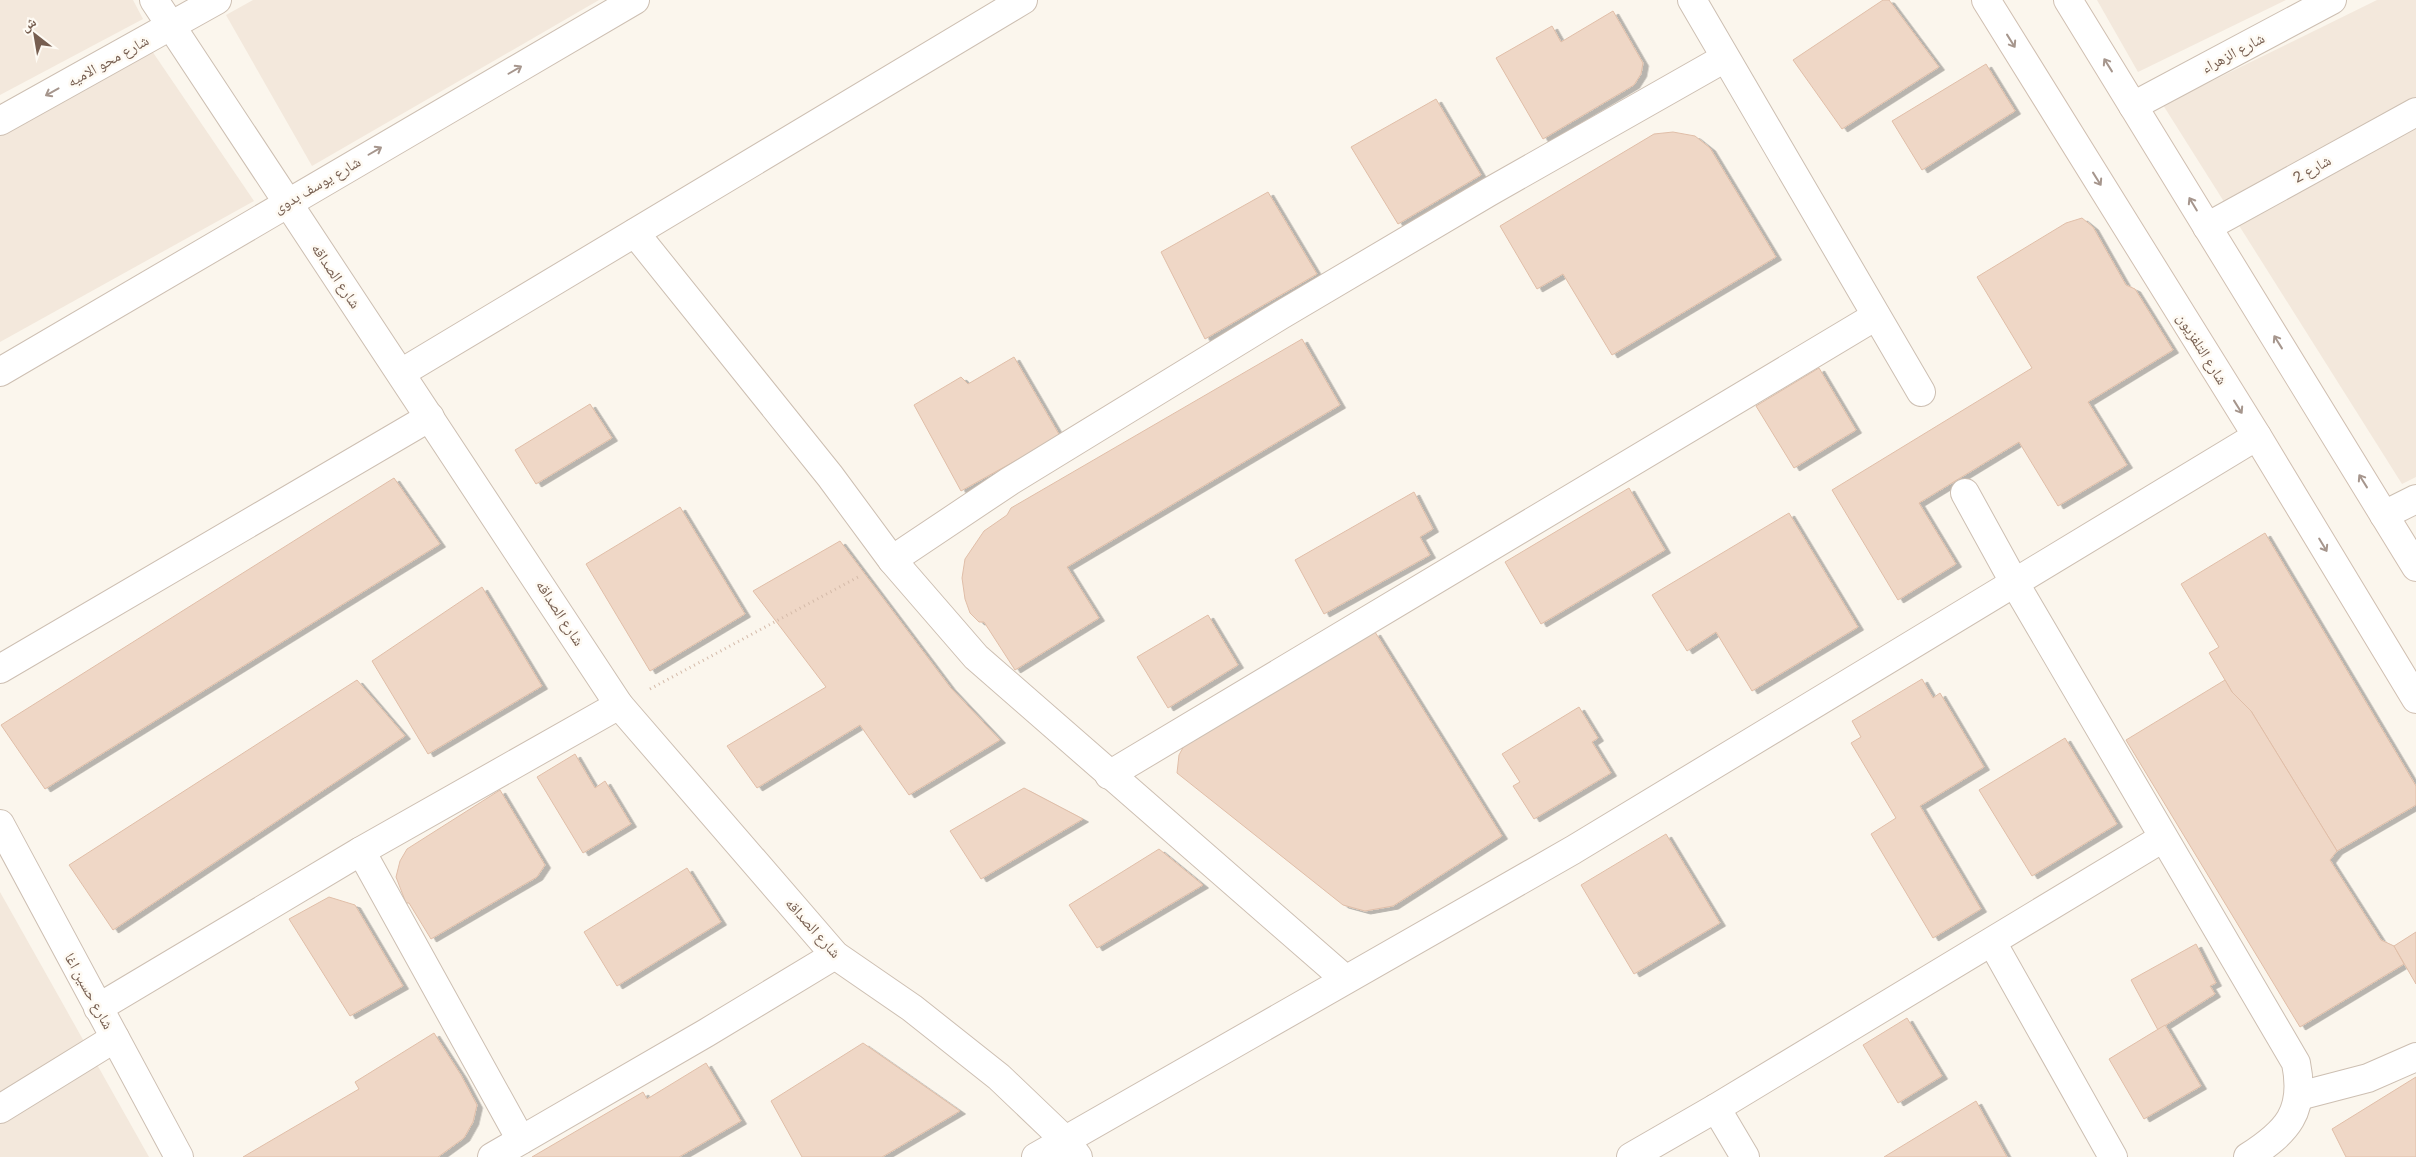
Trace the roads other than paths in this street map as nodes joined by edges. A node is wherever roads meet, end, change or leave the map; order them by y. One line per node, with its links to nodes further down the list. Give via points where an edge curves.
1 (154, 0): 9 (street, شارع الصداقه)
2 (217, 0): 9 (street, شارع محو الاميه)
3 (635, 0): 14 (street, شارع يوسف بدوى, one-way to 3)
4 (1023, 0): 16 (street)
5 (1692, 0): 10 (street)
6 (1986, 0): 22 (street, شارع التلفزيون, one-way to 22)
7 (2068, 0): 11 (street, one-way to 7)
8 (2332, 0): 11 (street, شارع الزهراء)
9 (171, 26): 13 (street, شارع محو الاميه, one-way to 13); 14 (street, شارع الصداقه)
10 (1725, 58): 17 (street); 26 (street, via 1289,310 1010,482)
11 (2133, 106): 15 (street, one-way to 11)
12 (2416, 112): 15 (street, شارع 2)
13 (0, 121)
14 (288, 202): 18 (street, شارع يوسف بدوى); 19 (street, شارع الصداقه)
15 (2208, 227): 25 (street, one-way to 15)
16 (635, 233): 19 (street); 26 (street, via 830,476)
17 (1876, 316): 20 (street); 32 (street)
18 (0, 372)
19 (401, 373): 21 (street, شارع الصداقه)
20 (1921, 392)
21 (430, 417): 29 (street); 31 (street, شارع الصداقه)
22 (2257, 436): 28 (street); 30 (street, شارع التلفزيون, one-way to 30)
23 (1965, 494): 28 (street)
24 (2416, 499): 25 (street)
25 (2384, 515): 27 (street)
26 (892, 560): 32 (street, via 976,657)
27 (2416, 567)
28 (2014, 582): 34 (street); 39 (street, via 1573,850)
29 (0, 669)
30 (2416, 699)
31 (620, 704): 35 (street); 38 (street, شارع الصداقه)
32 (1109, 774): 39 (street)
33 (0, 824): 36 (street, شارع حسين اغا)
34 (2163, 838): 37 (street); 43 (street, via 2289,1049 2296,1063)
35 (361, 851): 40 (street); 46 (street)
36 (7, 853): 40 (street, شارع حسين اغا)
37 (1992, 942): 44 (street); 53 (street)
38 (835, 955): 46 (street); 47 (street, شارع الصداقه, via 912,1008 999,1077)
39 (1345, 980): 47 (street)
40 (98, 1008): 41 (street, شارع حسين اغا)
41 (115, 1038): 45 (street); 48 (street, شارع حسين اغا)
42 (2416, 1058): 43 (street, via 2368,1078)
43 (2299, 1096): 54 (street, via 2286,1127 2274,1140)
44 (1716, 1108): 51 (street); 52 (street)
45 (0, 1109)
46 (521, 1140): 49 (street)
47 (1072, 1148): 50 (street)
48 (179, 1157)
49 (492, 1157)
50 (1036, 1157)
51 (1631, 1157)
52 (1745, 1157)
53 (2113, 1157)
54 (2248, 1157)

